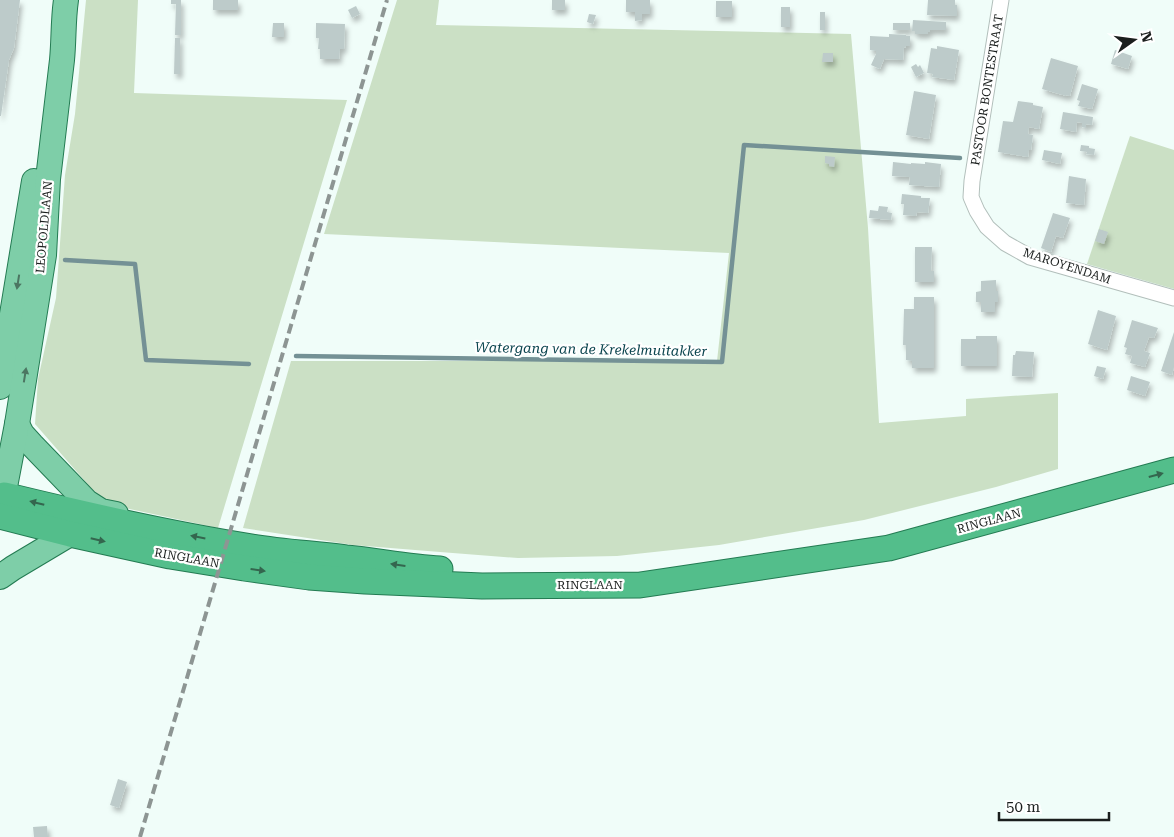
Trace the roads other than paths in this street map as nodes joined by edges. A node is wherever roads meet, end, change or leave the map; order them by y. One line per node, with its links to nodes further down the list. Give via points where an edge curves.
1 (1001, 0): 3 (street, PASTOOR BONTESTRAAT)
2 (64, 9): 5 (main road, LEOPOLDLAAN, one-way to 5, via 54,41); 6 (main road, LEOPOLDLAAN, one-way to 2, via 44,255)
3 (972, 181): 4 (street, MAROYENDAM, via 971,197 977,211 986,227 1005,244 1030,257)
4 (1174, 298)
5 (0, 388)
6 (17, 424): 9 (main road, LEOPOLDLAAN); 10 (main road, via 22,434 87,502 101,511 127,516)
7 (1174, 453): 10 (highway, RINGLAAN, one-way to 10, via 891,532 632,570 419,568 252,547)
8 (1174, 470): 11 (highway, RINGLAAN, one-way to 8, via 170,556 345,580 482,586 640,585 889,548)
9 (1, 505): 10 (highway, RINGLAAN, one-way to 9, via 74,512); 11 (highway, RINGLAAN)
10 (136, 525)
11 (70, 534): 12 (main road)
12 (0, 578)

